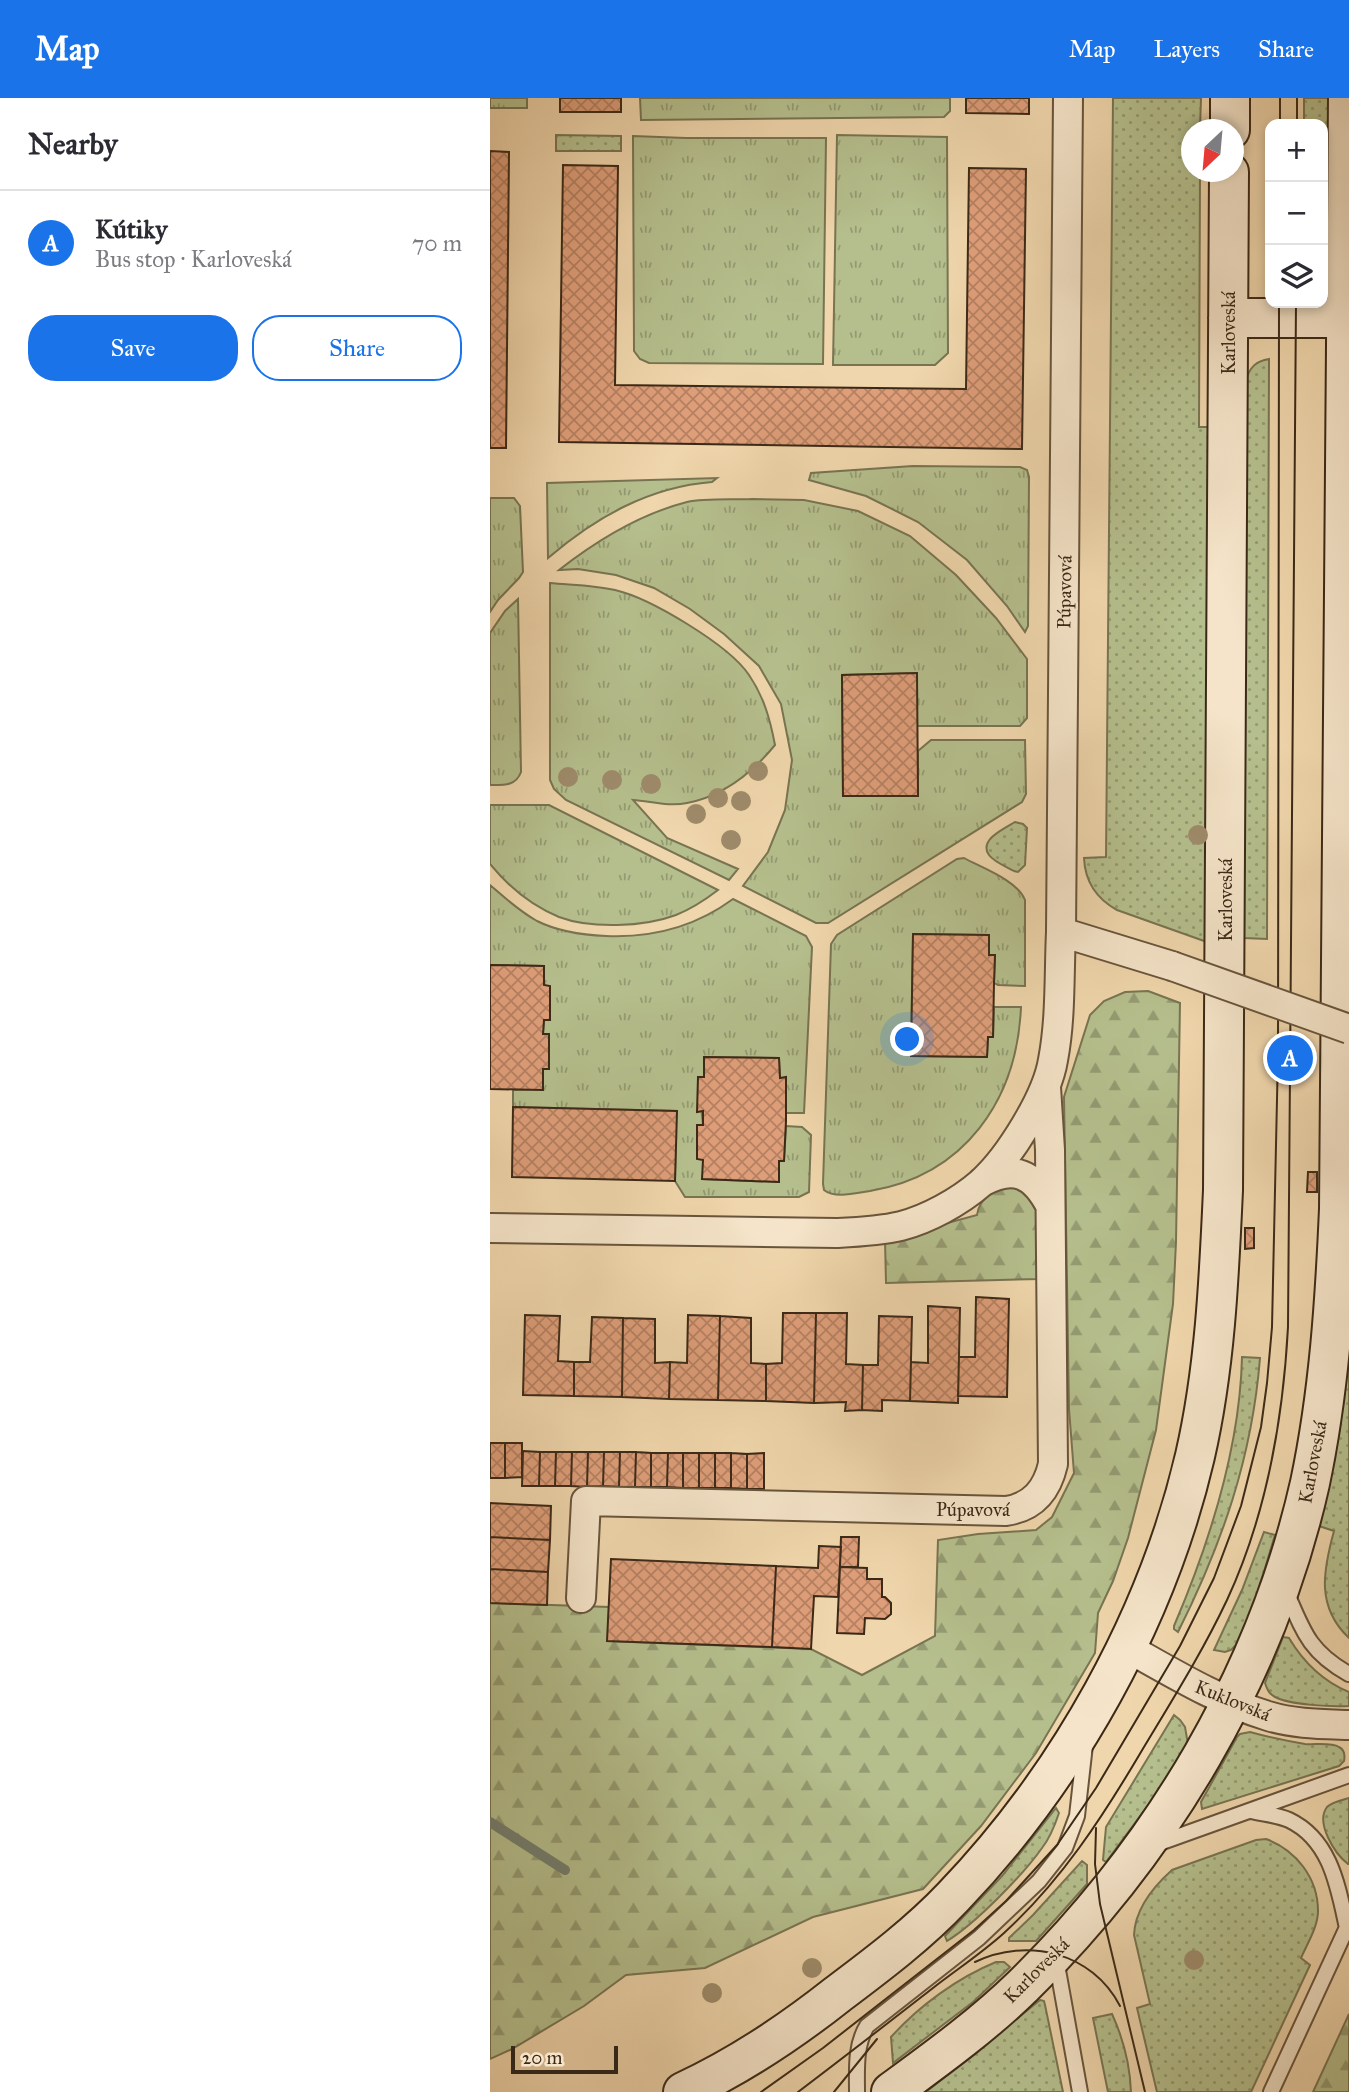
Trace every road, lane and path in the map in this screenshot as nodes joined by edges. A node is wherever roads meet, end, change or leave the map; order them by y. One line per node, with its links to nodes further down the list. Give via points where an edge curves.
1 (1068, 98): 8 (street, Púpavová)
2 (1230, 98): 4 (main road)
3 (1348, 98): 7 (main road, Karloveská)
4 (1230, 119)
5 (1229, 182): 6 (main road, Karloveská)
6 (1228, 318): 7 (main road); 16 (main road, Karloveská, via 1223,1190 1217,1304 1195,1456 1150,1594)
7 (1345, 318): 14 (main road, Karloveská, via 1341,1097 1335,1293 1311,1472)
8 (1061, 932): 9 (street, bridge); 10 (street, Púpavová, via 1057,1028)
9 (1349, 1029)
10 (1046, 1085): 11 (street, Púpavová, via 1024,1129); 12 (street, Púpavová)
11 (982, 1182): 12 (street, via 1008,1172 1022,1175 1041,1188); 13 (street, Púpavová, via 933,1213 902,1226 870,1231)
12 (1050, 1205): 15 (street, Púpavová, via 1053,1464 1045,1486 1031,1503 1006,1511 586,1501)
13 (490, 1228)
14 (1282, 1580): 17 (lane, via 1312,1646); 18 (main road, Karloveská)
15 (581, 1598)
16 (1126, 1647): 18 (street, Kuklovská); 19 (main road, Karloveská)
17 (1349, 1674)
18 (1231, 1701): 20 (street, Kuklovská, via 1269,1716); 23 (main road, Karloveská, via 1193,1772)
19 (1088, 1720): 26 (main road, Karloveská, via 996,1850 952,1899 905,1942 796,2026); 27 (lane, via 1077,1816 1065,1848 1039,1881 979,1938 867,2026 859,2046)
20 (1349, 1725)
21 (1349, 1775): 22 (lane)
22 (1250, 1811): 23 (lane); 24 (lane, via 1288,1819 1311,1835 1331,1863)
23 (1143, 1849): 25 (main road, Karloveská)
24 (1348, 1925): 30 (lane)
25 (1055, 1953): 28 (main road, Karloveská, via 986,2018); 29 (lane)
26 (682, 2092)
27 (857, 2092)
28 (891, 2092)
29 (1080, 2092)
30 (1271, 2092)

